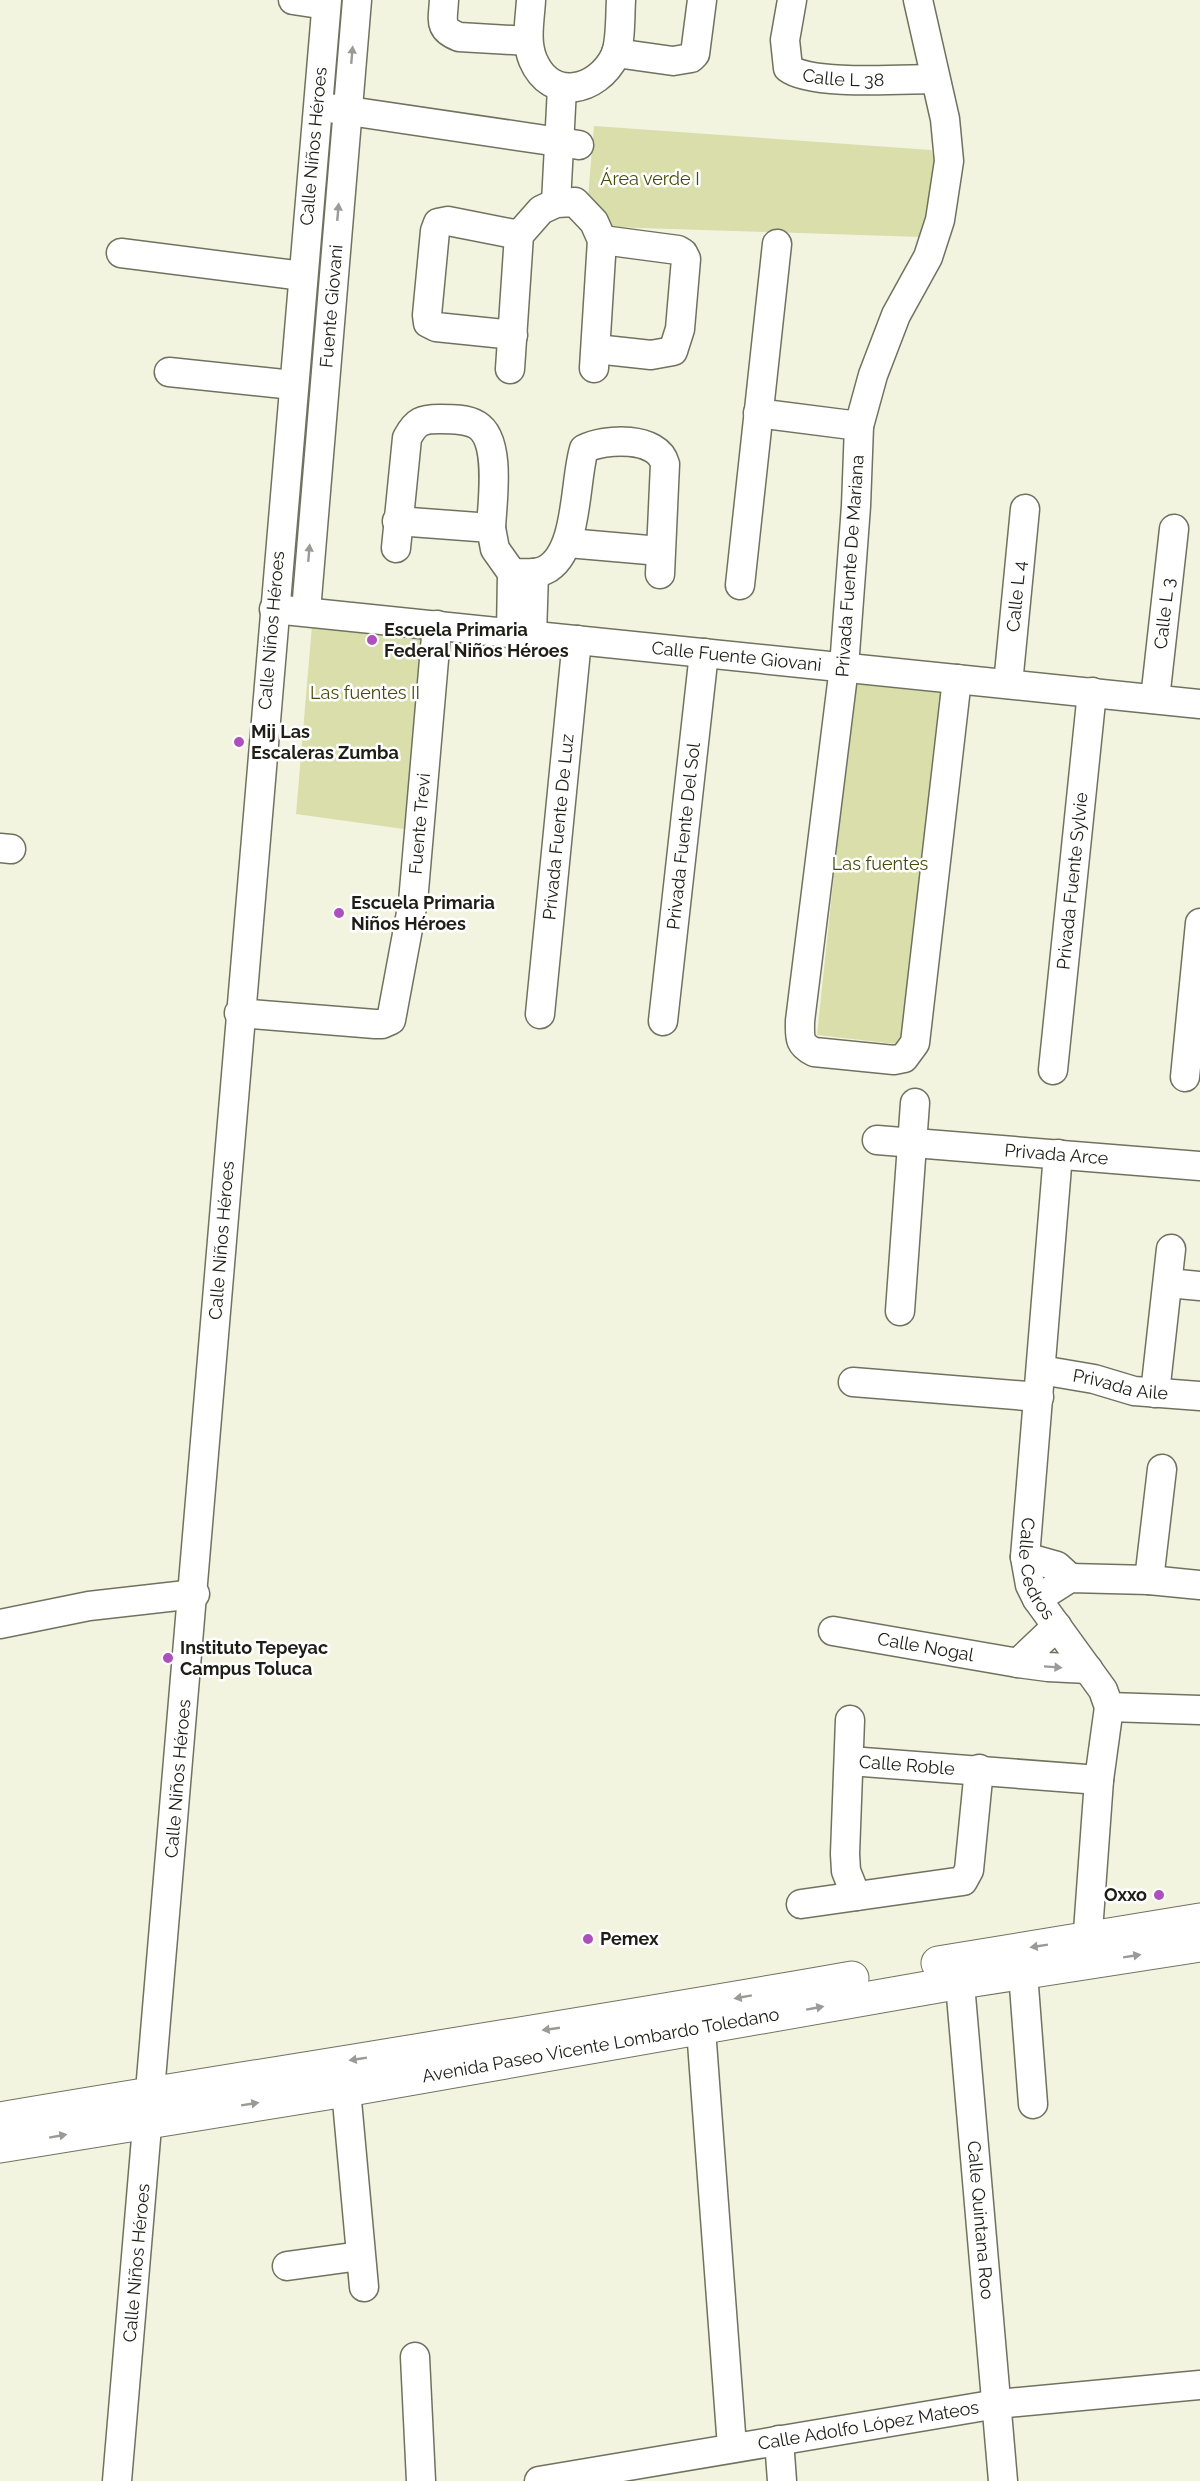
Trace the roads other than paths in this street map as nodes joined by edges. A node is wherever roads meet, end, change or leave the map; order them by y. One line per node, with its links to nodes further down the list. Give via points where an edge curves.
1 (293, 0): 9 (street)
2 (357, 0): 15 (street, Fuente Giovani, one-way to 2)
3 (444, 0): 10 (street, via 444,30 448,33)
4 (531, 0): 10 (street)
5 (621, 0): 11 (street)
6 (702, 0): 11 (street, via 691,58 673,61)
7 (792, 0): 12 (street, Calle L 38, via 785,40 788,68 793,72 822,78)
8 (918, 0): 12 (street, Privada Fuente De Mariana)
9 (326, 3): 14 (street, Calle Niños Héroes)
10 (528, 41): 13 (street, via 533,61 544,75)
11 (616, 53): 13 (street, via 606,70)
12 (935, 79): 28 (street, Privada Fuente De Mariana, via 945,119 949,161 940,220 928,257 897,315 873,375)
13 (571, 88): 16 (street)
14 (317, 107): 15 (street); 22 (street, Calle Niños Héroes)
15 (347, 110): 16 (street); 36 (street, Fuente Giovani, one-way to 15)
16 (569, 144): 17 (street)
17 (565, 202): 18 (street, via 541,210); 19 (street, via 594,222)
18 (519, 235): 23 (street); 23 (street, via 448,221 438,223 427,315 428,323 436,327)
19 (602, 240): 19 (street, via 684,253 680,330 673,351 595,359)
20 (777, 244): 27 (street)
21 (121, 253): 22 (street)
22 (303, 276): 26 (street, Calle Niños Héroes)
23 (513, 335): 24 (street)
24 (510, 369)
25 (169, 372): 26 (street)
26 (293, 385): 35 (street, Calle Niños Héroes)
27 (758, 413): 28 (street); 34 (street)
28 (859, 426): 41 (street, Privada Fuente De Mariana)
29 (1025, 509): 43 (street, Calle L 4)
30 (491, 528): 30 (street, via 397,534 405,451 413,425 426,419 451,419 479,426 492,449); 33 (street, via 495,549)
31 (1174, 529): 45 (street, Calle L 3)
32 (568, 543): 32 (street, via 584,449 608,441 645,444 663,455 660,562); 33 (street, via 546,570)
33 (523, 573): 38 (street)
34 (740, 585)
35 (274, 609): 36 (street, Calle Fuente Giovani); 48 (street, Calle Niños Héroes)
36 (306, 612): 37 (street, Calle Fuente Giovani)
37 (437, 625): 38 (street, Calle Fuente Giovani); 48 (street, Fuente Trevi, via 413,902 392,1020 382,1024)
38 (522, 634): 39 (street, Calle Fuente Giovani)
39 (577, 640): 40 (street, Calle Fuente Giovani); 49 (street, Privada Fuente De Luz)
40 (704, 653): 41 (street, Calle Fuente Giovani); 50 (street, Privada Fuente Del Sol)
41 (844, 667): 42 (street, Calle Fuente Giovani); 42 (street, Privada Fuente De Mariana, via 801,1009 800,1037 804,1047 830,1055 894,1060 904,1058 915,1043)
42 (957, 679): 43 (street, Calle Fuente Giovani)
43 (1008, 684): 44 (street, Calle Fuente Giovani)
44 (1092, 692): 45 (street, Calle Fuente Giovani); 51 (street, Privada Fuente Sylvie)
45 (1155, 699): 46 (street, Calle Fuente Giovani)
46 (1200, 704)
47 (1200, 922): 52 (street)
48 (239, 1013): 71 (street, Calle Niños Héroes)
49 (540, 1014)
50 (663, 1020)
51 (1053, 1070)
52 (1185, 1077)
53 (915, 1103): 55 (street)
54 (877, 1140): 55 (street, Privada Arce)
55 (912, 1144): 56 (street, Privada Arce); 61 (street)
56 (1058, 1154): 57 (street, Privada Arce); 63 (street, Calle Cedros)
57 (1200, 1166)
58 (1171, 1249): 59 (street)
59 (1168, 1283): 60 (street); 64 (street)
60 (1200, 1286)
61 (900, 1311)
62 (853, 1382): 63 (street, Privada Aile)
63 (1040, 1384): 64 (street, Privada Aile, via 1094,1379); 67 (street, Calle Cedros)
64 (1155, 1393): 65 (street, Privada Aile)
65 (1200, 1396)
66 (1162, 1469): 69 (street)
67 (1025, 1557): 68 (street, via 1057,1566); 72 (street, Calle Cedros)
68 (1070, 1578): 69 (street); 72 (street)
69 (1149, 1580): 70 (street)
70 (1200, 1585)
71 (195, 1594): 73 (street, via 89,1606); 94 (street, Calle Niños Héroes)
72 (1037, 1599): 74 (street, Calle Cedros)
73 (0, 1624)
74 (1057, 1626): 76 (street); 77 (street, Calle Cedros)
75 (833, 1631): 76 (street, Calle Nogal)
76 (1018, 1663): 77 (street, Calle Nogal, one-way to 77)
77 (1088, 1669): 78 (street, Calle Cedros)
78 (1109, 1707): 79 (street); 83 (street)
79 (1200, 1710)
80 (850, 1720): 81 (street)
81 (850, 1761): 82 (street, Calle Roble); 84 (street, Calle Roble, via 845,1854 849,1882)
82 (979, 1769): 83 (street, Calle Roble); 84 (street, via 969,1870 963,1881)
83 (1099, 1780): 88 (street)
84 (856, 1896): 85 (street)
85 (801, 1904)
86 (1200, 1920): 88 (main road, Avenida Paseo Vicente Lombardo Toledano)
87 (1200, 1944): 88 (main road, Avenida Paseo Vicente Lombardo Toledano, one-way to 87)
88 (1086, 1951): 89 (main road, Avenida Paseo Vicente Lombardo Toledano, one-way to 89); 90 (main road, Avenida Paseo Vicente Lombardo Toledano)
89 (959, 1970): 90 (main road, Avenida Paseo Vicente Lombardo Toledano); 91 (main road, Avenida Paseo Vicente Lombardo Toledano, one-way to 89); 94 (main road, Avenida Paseo Vicente Lombardo Toledano, one-way to 94, via 496,2037); 102 (street, Calle Quintana Roo)
90 (1023, 1973): 93 (street)
91 (701, 2029): 92 (main road, Avenida Paseo Vicente Lombardo Toledano); 104 (street)
92 (346, 2090): 94 (main road, Avenida Paseo Vicente Lombardo Toledano, one-way to 92); 97 (street)
93 (1033, 2104)
94 (151, 2107): 95 (main road, Avenida Paseo Vicente Lombardo Toledano); 96 (main road, Avenida Paseo Vicente Lombardo Toledano, one-way to 94); 105 (street, Calle Niños Héroes)
95 (0, 2119)
96 (0, 2146)
97 (360, 2256): 98 (street); 99 (street)
98 (287, 2266)
99 (364, 2287)
100 (415, 2357): 106 (street)
101 (1200, 2385): 102 (street, Calle Adolfo López Mateos)
102 (997, 2404): 103 (street, Calle Adolfo López Mateos); 109 (street, Calle Quintana Roo)
103 (779, 2440): 104 (street, Calle Adolfo López Mateos); 108 (street)
104 (732, 2447): 107 (street, Calle Adolfo López Mateos)
105 (117, 2481)
106 (421, 2481)
107 (539, 2481)
108 (782, 2481)
109 (1003, 2481)

